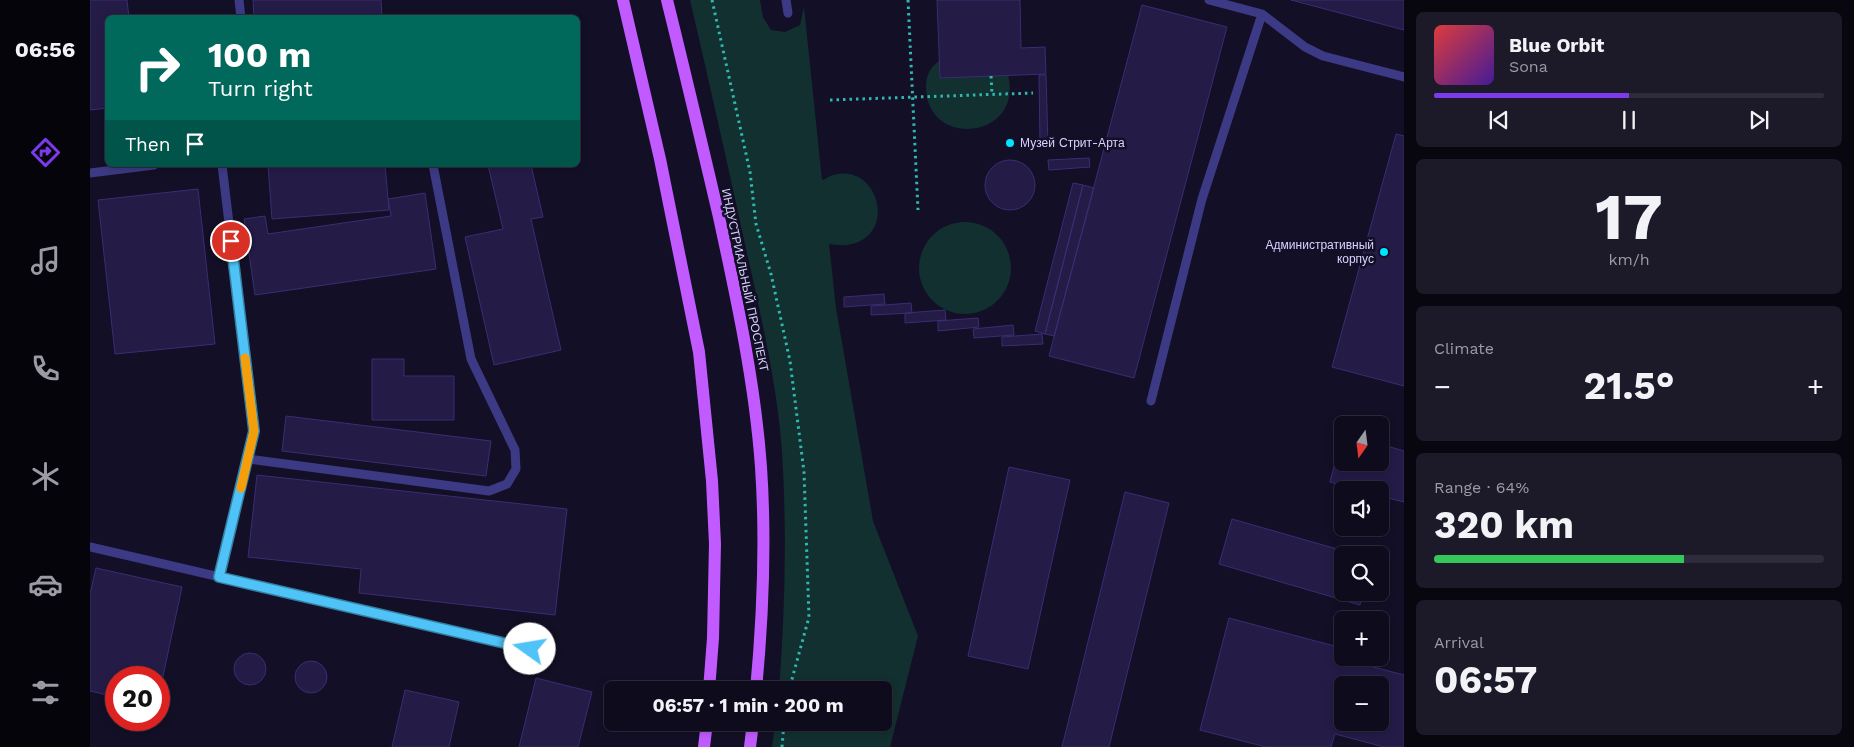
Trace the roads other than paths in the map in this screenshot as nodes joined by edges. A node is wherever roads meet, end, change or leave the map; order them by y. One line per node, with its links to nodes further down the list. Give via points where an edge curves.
1 (239, 0): 8 (lane)
2 (623, 0): 19 (main road, via 660,159 699,352 715,544)
3 (668, 0): 20 (main road, ИНДУСТРИАЛЬНЫЙ ПРОСПЕКТ, via 733,280 752,390 761,467 763,546)
4 (786, 0): 6 (lane)
5 (1209, 0): 7 (lane)
6 (788, 13)
7 (1262, 14): 9 (lane, via 1313,52); 14 (lane, via 1202,199)
8 (241, 15)
9 (1404, 78)
10 (138, 167): 13 (lane)
11 (222, 167): 15 (lane, via 254,431)
12 (433, 167): 15 (lane, via 471,359 515,450 516,469 507,484 489,491)
13 (90, 173)
14 (1150, 401)
15 (248, 459): 17 (lane)
16 (90, 547): 17 (lane)
17 (219, 577): 18 (lane)
18 (530, 649)
19 (710, 681)
20 (757, 681)
21 (706, 731): 23 (main road)
22 (752, 731): 24 (main road)
23 (704, 747)
24 (750, 747)

